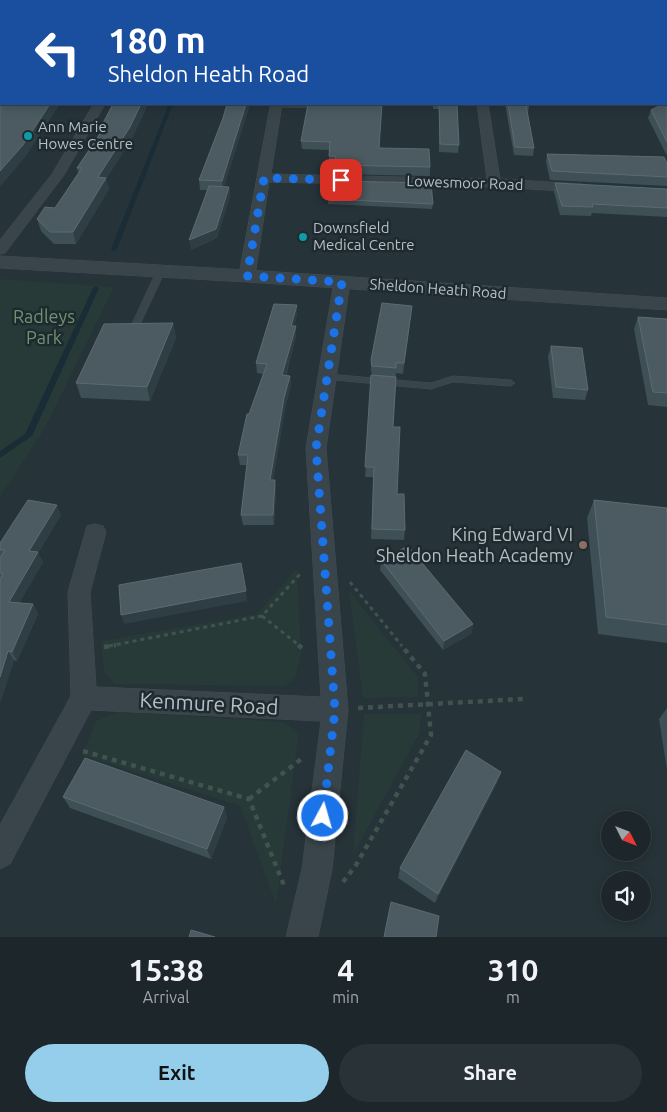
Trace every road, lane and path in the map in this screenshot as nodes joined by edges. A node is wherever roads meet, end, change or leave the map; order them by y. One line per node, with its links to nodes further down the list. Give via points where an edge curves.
1 (98, 105): 8 (street, via 58,175)
2 (276, 105): 4 (lane); 5 (street)
3 (483, 105): 6 (street)
4 (325, 106)
5 (264, 178): 6 (street, Lowesmoor Road); 11 (street)
6 (494, 183): 7 (street, Lowesmoor Road)
7 (597, 189)
8 (0, 250)
9 (0, 262): 10 (street, Sheldon Heath Road)
10 (161, 271): 11 (street, Sheldon Heath Road); 14 (lane)
11 (247, 276): 12 (street, Sheldon Heath Road)
12 (342, 282): 13 (street, Sheldon Heath Road); 15 (street)
13 (667, 304)
14 (133, 331)
15 (327, 377): 16 (lane, via 431,386 453,379); 20 (street, via 316,448)
16 (511, 383)
17 (95, 532): 18 (street, via 79,592)
18 (84, 698): 20 (street, Kenmure Road); 21 (street)
19 (522, 698): 20 (path)
20 (335, 710): 22 (street, via 317,869)
21 (0, 854)
22 (302, 937)

